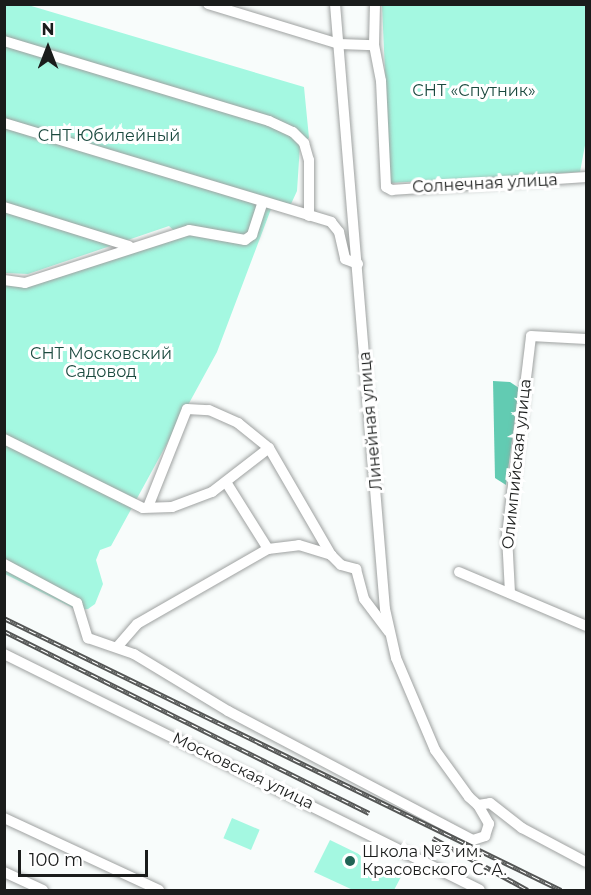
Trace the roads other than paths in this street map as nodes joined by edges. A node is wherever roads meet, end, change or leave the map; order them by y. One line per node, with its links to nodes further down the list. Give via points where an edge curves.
1 (208, 4): 5 (street)
2 (335, 4): 5 (street, Линейная улица)
3 (375, 4): 6 (street)
4 (4, 41): 11 (street, via 269,121 293,132 304,143 309,160)
5 (339, 44): 6 (street); 13 (street, Линейная улица)
6 (374, 45): 8 (street, Солнечная улица, via 381,81 384,182 392,190)
7 (4, 123): 9 (street)
8 (582, 179)
9 (263, 202): 11 (street); 12 (street, via 252,235 245,240 189,230)
10 (4, 207): 12 (street)
11 (309, 216): 13 (street, via 334,224 345,259)
12 (129, 246): 14 (street, via 25,283)
13 (358, 264): 26 (street, Линейная улица)
14 (4, 280)
15 (586, 339): 24 (street, Олимпийская улица, via 531,336 507,535)
16 (4, 439): 19 (street, via 137,507)
17 (269, 448): 18 (street); 19 (street, via 258,436 220,413 187,410); 21 (street)
18 (226, 482): 19 (street, via 188,502); 20 (street)
19 (148, 507)
20 (268, 549): 21 (street, via 299,544); 27 (street, via 137,624)
21 (331, 555): 26 (street, via 341,565 356,569 364,599)
22 (4, 564): 27 (street, via 77,603 88,638)
23 (459, 572): 24 (street)
24 (510, 593): 25 (street)
25 (586, 626)
26 (389, 632): 29 (street, Линейная улица, via 404,685 430,741 453,777)
27 (118, 646): 32 (street, via 228,711 455,833 481,839)
28 (4, 654): 37 (street, Московская улица)
29 (482, 805): 31 (street, via 490,802); 32 (street)
30 (4, 818): 36 (street)
31 (522, 828): 32 (street, via 501,819); 33 (street)
32 (488, 829)
33 (586, 862)
34 (4, 872): 35 (street)
35 (43, 891)
36 (159, 891)
37 (480, 891)

